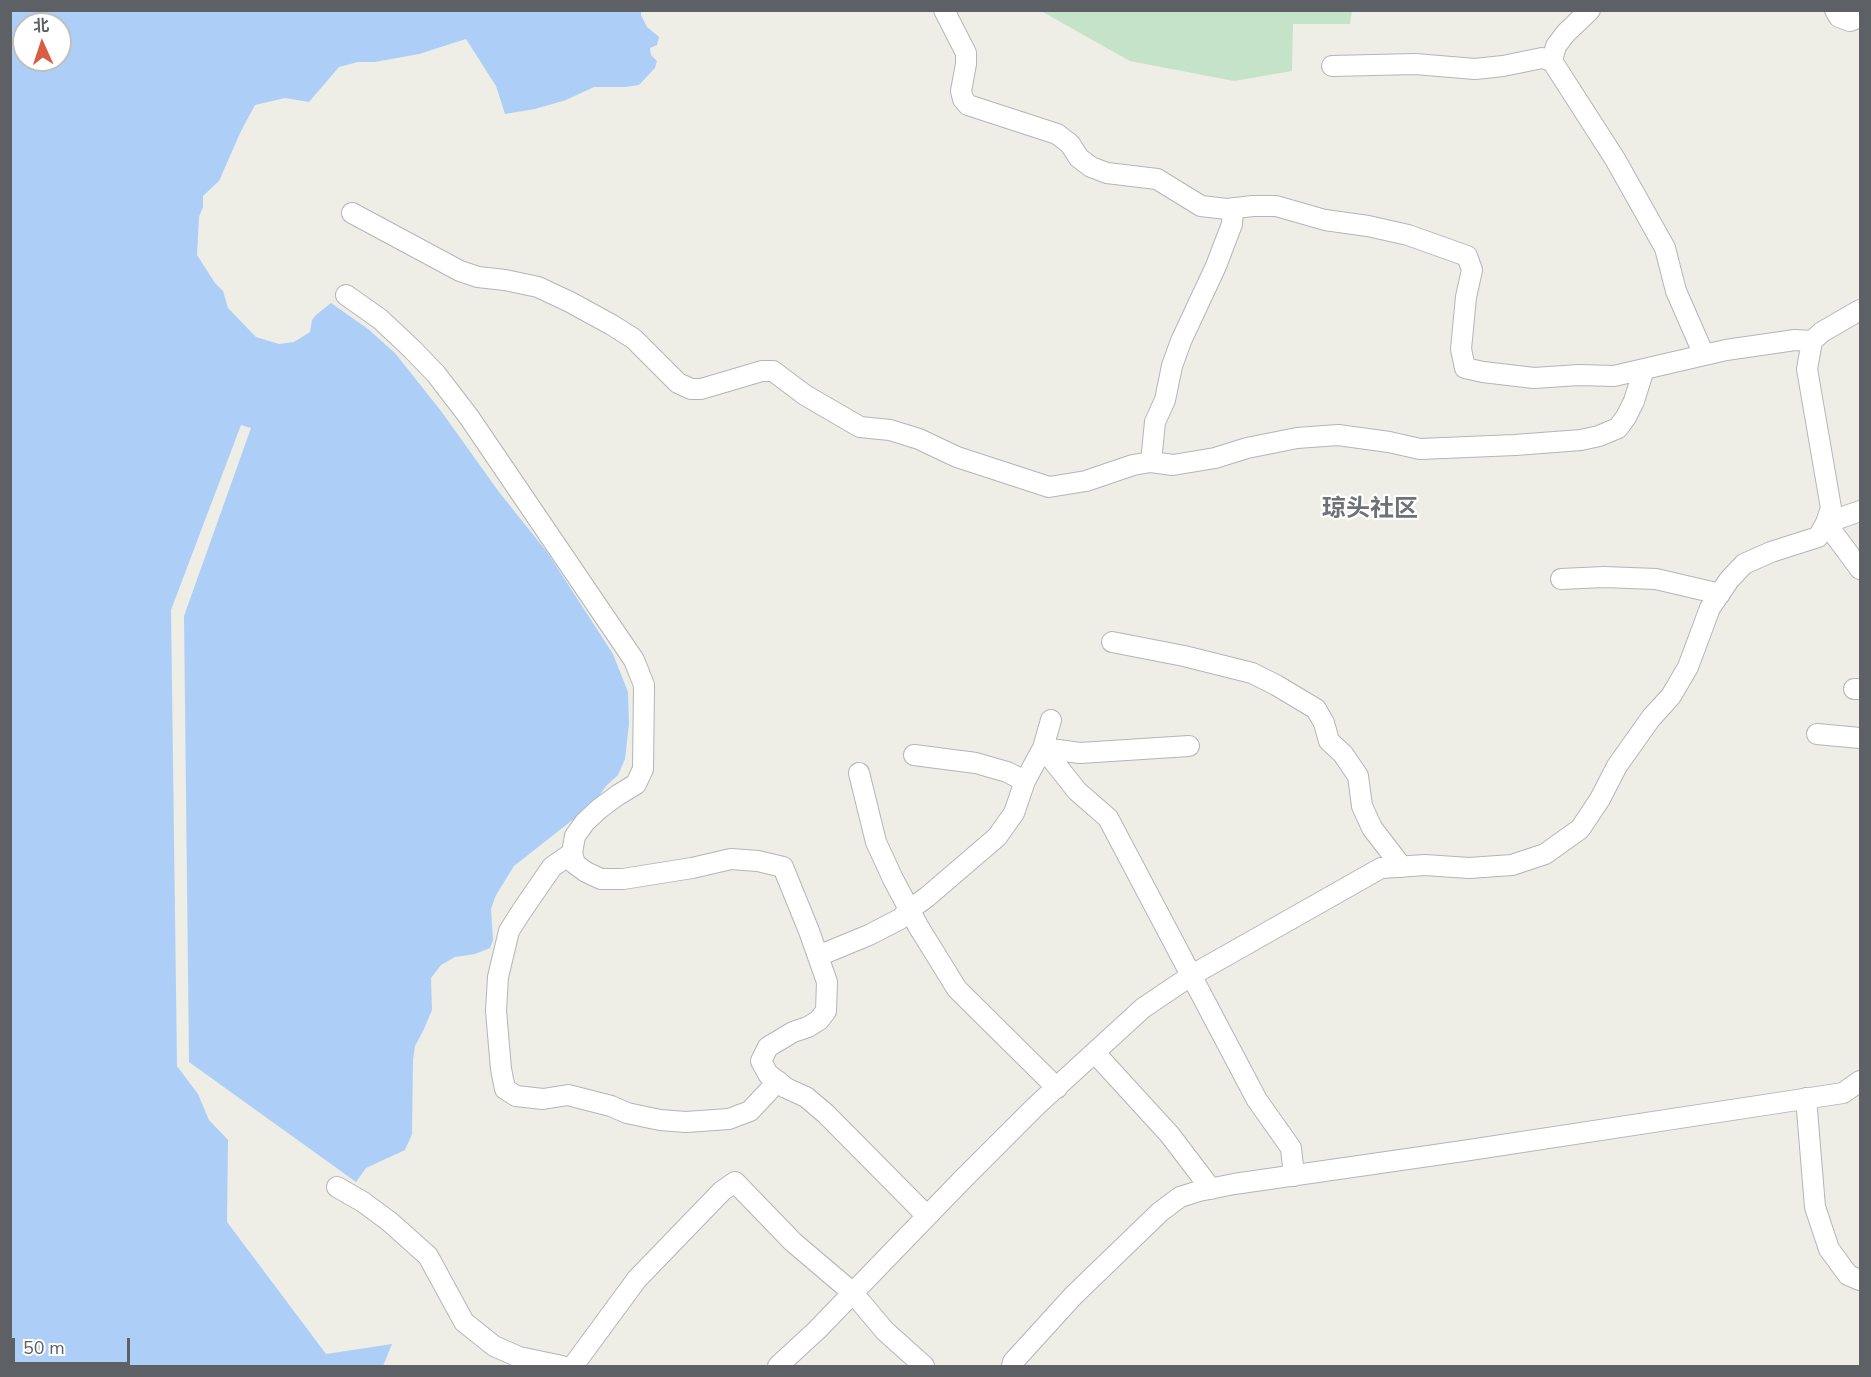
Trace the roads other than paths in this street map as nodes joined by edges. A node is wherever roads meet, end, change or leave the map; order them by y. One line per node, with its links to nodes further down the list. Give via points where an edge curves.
1 (944, 10): 7 (street, via 966,53 961,91 968,105 1057,134 1091,167 1157,179 1201,206)
2 (1590, 10): 5 (street, via 1556,46)
3 (1834, 10): 4 (street, via 1850,21)
4 (1860, 17)
5 (1552, 61): 6 (street, via 1542,58 1475,69 1415,64); 12 (street, via 1615,159 1665,248 1676,291)
6 (1332, 66)
7 (1233, 208): 13 (street, via 1276,206 1325,220 1408,235 1467,256 1472,270 1461,349 1465,368 1534,378 1614,376); 14 (street, via 1232,224 1216,266 1180,341 1165,400 1155,422)
8 (352, 213): 14 (street, via 460,271 538,287 570,302 634,339 678,383 691,389 762,371 773,372 860,427 890,430 919,439 957,457 1049,487)
9 (346, 295): 29 (street, via 380,319 436,374 634,660 644,685 643,769 636,784 585,822 574,836)
10 (1860, 310): 11 (street)
11 (1812, 342): 12 (street, via 1795,340); 16 (street, via 1807,369 1831,508)
12 (1704, 355): 13 (street)
13 (1644, 369): 14 (street, via 1634,401 1618,428 1581,440 1420,448 1338,435 1297,438 1173,465)
14 (1151, 462)
15 (1860, 511): 16 (street)
16 (1826, 523): 17 (street); 19 (street, via 1818,537 1744,564)
17 (1860, 569)
18 (1561, 579): 19 (street, via 1656,579)
19 (1720, 594): 30 (street, via 1710,608 1677,686 1617,766 1580,829 1545,854 1512,865)
20 (1112, 642): 30 (street, via 1252,673 1316,709 1329,741 1358,776 1362,806 1372,828)
21 (1051, 720): 25 (street)
22 (1817, 734): 23 (street)
23 (1860, 738)
24 (1190, 746): 25 (street, via 1080,753)
25 (1043, 748): 28 (street); 33 (street, via 1077,791 1108,818)
26 (914, 754): 28 (street, via 976,763)
27 (860, 773): 31 (street, via 876,842)
28 (1025, 781): 31 (street, via 1014,813 997,837)
29 (572, 853): 32 (street, via 575,864 601,879 623,879 731,859 783,867); 35 (street, via 552,867 509,931 498,977 496,1011 505,1089 516,1096 543,1099 568,1095 627,1113 686,1122 729,1119 750,1111)
30 (1402, 867): 33 (street, via 1381,868)
31 (909, 910): 32 (street, via 869,935); 37 (street, via 957,989)
32 (818, 956): 35 (street, via 827,982 826,1011 808,1027 768,1047 761,1061 768,1074)
33 (1192, 975): 34 (street, via 1143,1008); 39 (street, via 1257,1100 1291,1148)
34 (1095, 1053): 37 (street); 41 (street, via 1170,1135)
35 (778, 1081): 42 (street, via 826,1114)
36 (1860, 1081): 38 (street, via 1843,1093)
37 (1057, 1088): 42 (street)
38 (1806, 1098): 39 (street); 43 (street, via 1815,1208 1829,1249 1848,1275)
39 (1294, 1176): 41 (street)
40 (337, 1187): 45 (street, via 390,1222 428,1256 464,1322 494,1346 519,1357)
41 (1211, 1189): 49 (street, via 1180,1197 1160,1212 1073,1296)
42 (927, 1216): 44 (street)
43 (1860, 1280)
44 (853, 1293): 46 (street, via 793,1242 735,1182 637,1279); 47 (street); 48 (street, via 885,1331)
45 (562, 1366)
46 (573, 1366)
47 (778, 1366)
48 (924, 1366)
49 (1012, 1366)

